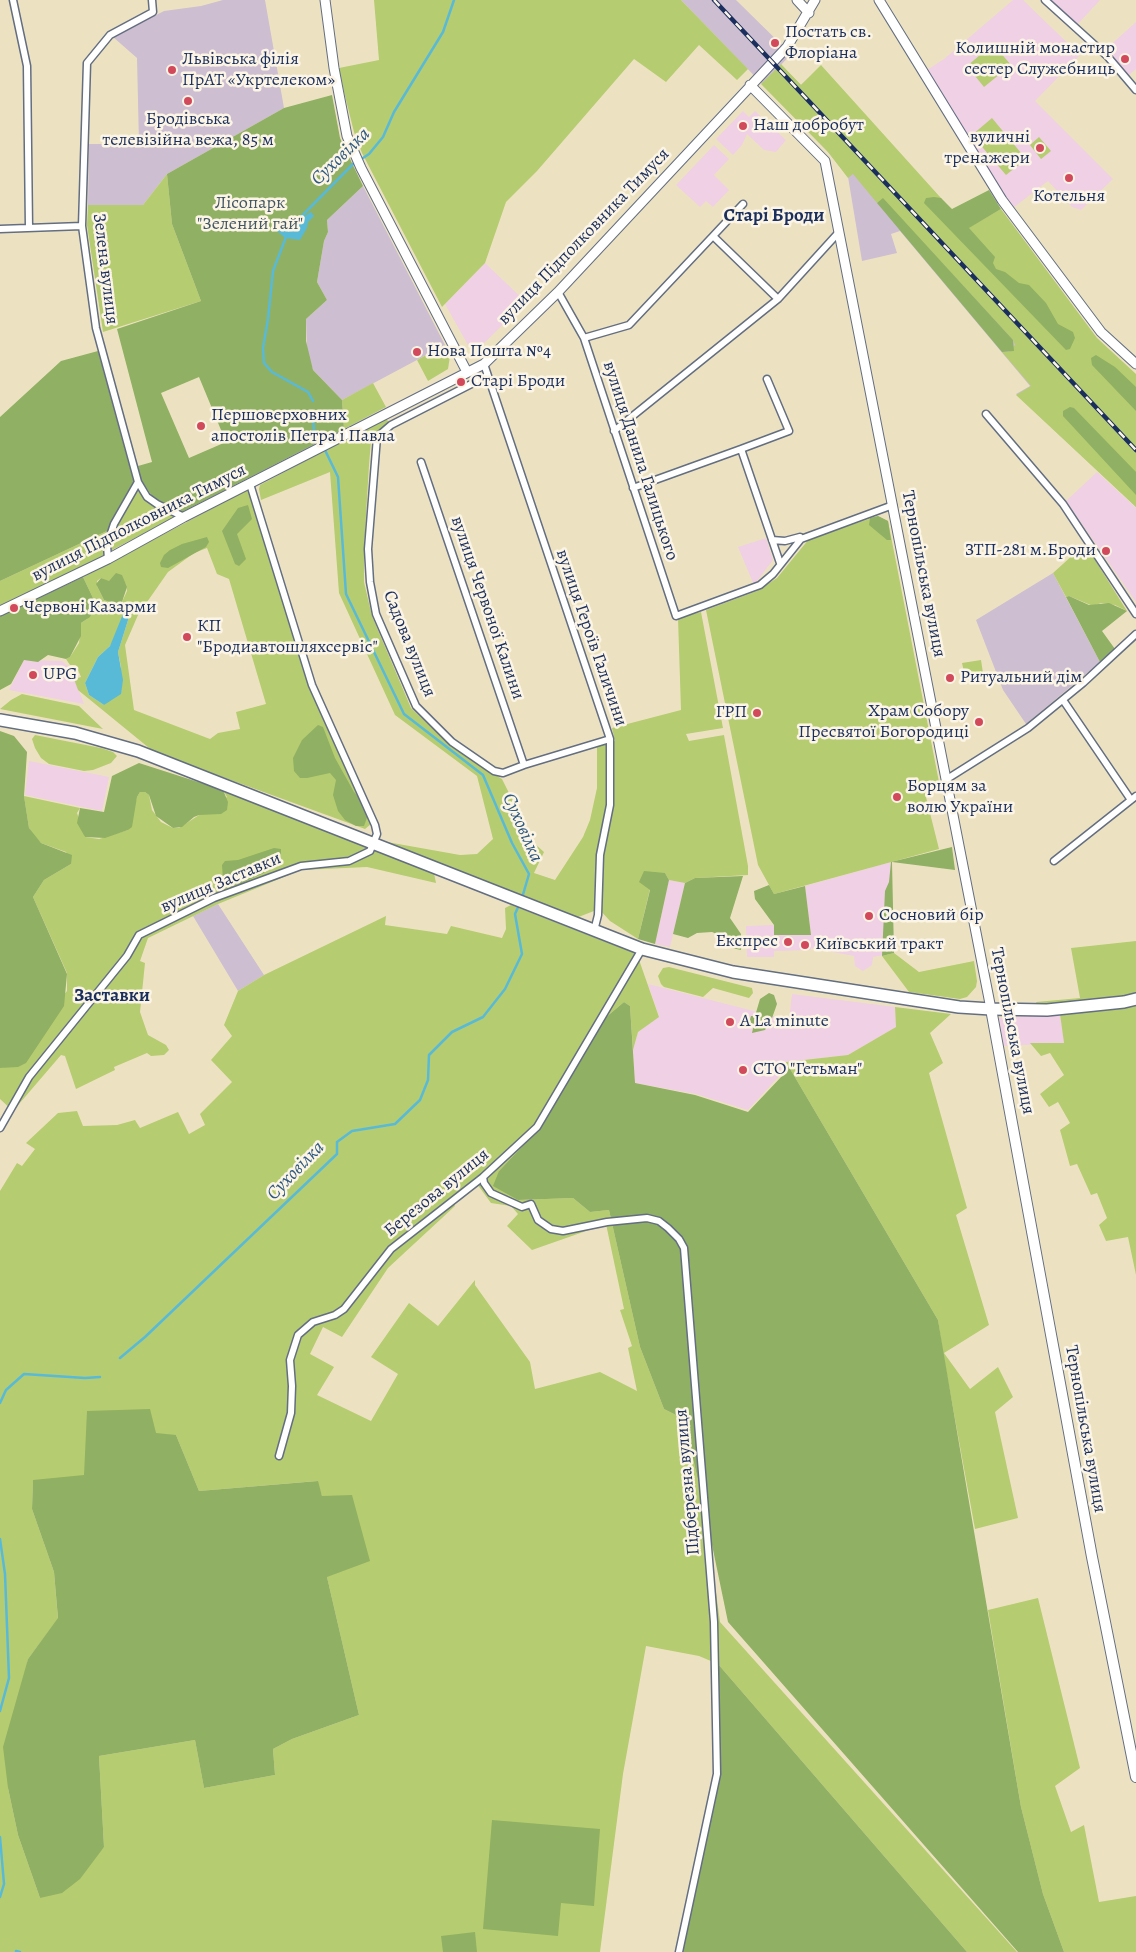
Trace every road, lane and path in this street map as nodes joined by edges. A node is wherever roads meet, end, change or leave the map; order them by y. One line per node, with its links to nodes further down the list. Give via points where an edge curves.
1 (14, 0): 13 (street, via 27,66)
2 (152, 0): 12 (street, Зелена вулиця, via 153,12 110,35 87,63)
3 (325, 0): 22 (main road, via 347,136)
4 (797, 0): 8 (main road)
5 (816, 0): 8 (main road, вулиця Підполковника Тимуся)
6 (879, 0): 20 (main road, via 1002,200 1101,332)
7 (1045, 0): 10 (street, via 1108,57)
8 (809, 13): 9 (main road, вулиця Підполковника Тимуся, via 790,43)
9 (750, 85): 15 (main road, Тернопільська вулиця, via 824,161); 17 (main road, вулиця Підполковника Тимуся)
10 (1136, 90)
11 (743, 204): 16 (street)
12 (82, 226): 13 (street); 29 (street, Зелена вулиця, via 96,328)
13 (29, 228): 14 (street)
14 (0, 230)
15 (839, 232): 18 (street); 32 (main road, Тернопільська вулиця)
16 (712, 236): 18 (street); 19 (street, via 629,324)
17 (558, 292): 19 (street, вулиця Данила Галицького); 21 (main road, вулиця Підполковника Тимуся)
18 (778, 299): 26 (street)
19 (584, 338): 26 (street, вулиця Данила Галицького)
20 (1136, 363)
21 (484, 364): 22 (main road, вулиця Підполковника Тимуся); 23 (street, вулиця Героїв Галичини)
22 (467, 372): 30 (main road, вулиця Підполковника Тимуся)
23 (487, 376): 43 (street, вулиця Героїв Галичини); 44 (street, Садова вулиця, via 386,428 377,437 368,549 370,582 376,614 420,712 452,742 494,771 503,773)
24 (767, 379): 27 (street, via 789,431)
25 (986, 414): 39 (street, via 1062,504)
26 (614, 431): 31 (street, вулиця Данила Галицького)
27 (741, 449): 31 (street); 35 (street)
28 (421, 462): 44 (street, вулиця Червоної Калини)
29 (138, 482): 33 (street, Зелена вулиця, via 152,501); 36 (street, via 114,524)
30 (250, 484): 33 (main road, вулиця Підполковника Тимуся); 47 (street, via 312,685 375,825)
31 (633, 488): 37 (street, вулиця Данила Галицького, via 676,616 754,589 767,580)
32 (893, 504): 34 (street); 45 (main road, Тернопільська вулиця)
33 (184, 517): 36 (main road, вулиця Підполковника Тимуся)
34 (808, 535): 35 (street, via 786,541); 37 (street, via 795,544)
35 (772, 540): 37 (street)
36 (108, 559): 38 (main road, вулиця Підполковника Тимуся)
37 (780, 563)
38 (0, 611)
39 (1136, 614)
40 (1136, 634): 41 (street)
41 (1063, 700): 45 (street, via 1028,728); 46 (street)
42 (0, 720): 47 (highway, via 115,743)
43 (610, 739): 44 (street, Садова вулиця); 49 (street, вулиця Героїв Галичини, via 610,805 600,855 598,915)
44 (524, 764)
45 (946, 779): 52 (main road, Тернопільська вулиця)
46 (1133, 798): 48 (street)
47 (374, 843): 49 (highway); 53 (street, вулиця Заставки, via 370,851 360,857 301,866 214,898 139,935 127,956 29,1077)
48 (1054, 861)
49 (594, 930): 50 (highway)
50 (642, 948): 52 (highway, via 764,978); 54 (street, Березова вулиця, via 537,1126)
51 (1136, 999): 52 (highway, via 1047,1010)
52 (991, 1009): 56 (main road, Тернопільська вулиця)
53 (0, 1128)
54 (483, 1177): 55 (street, Березова вулиця, via 392,1249 344,1309 334,1316 313,1322 298,1335 290,1360 289,1425); 57 (street, Підберезна вулиця, via 491,1193 522,1207 531,1204 538,1220 547,1228 563,1231 647,1218 668,1228 684,1248 714,1622 717,1774)
55 (279, 1456)
56 (1136, 1777)
57 (679, 1952)

